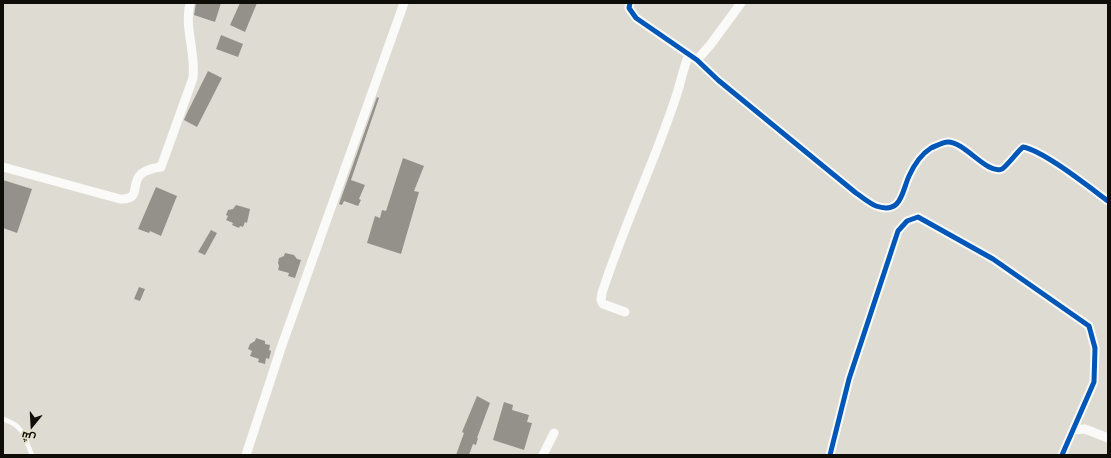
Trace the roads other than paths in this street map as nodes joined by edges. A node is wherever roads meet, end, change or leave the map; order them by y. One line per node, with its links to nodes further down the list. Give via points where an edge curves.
1 (190, 3): 6 (street, via 187,13 194,66 193,78 161,167 150,168 140,175 133,196 128,200 120,199)
2 (404, 3): 14 (street, via 281,348)
3 (630, 3): 5 (street, via 629,8 636,18)
4 (741, 3): 5 (street, via 711,44)
5 (693, 58): 7 (street, via 856,193 875,205 885,208 898,203 920,156 948,142 959,145 987,165 998,169 1002,169 1023,147 1028,148 1057,164); 8 (street, via 684,65 669,117 628,218 602,293 603,304)
6 (3, 167)
7 (1108, 201)
8 (625, 312)
9 (3, 419): 13 (lane, via 14,423 23,432)
10 (1073, 430): 12 (street, via 1085,429); 16 (street, via 1095,378 1095,348 1089,326 993,259 918,217 907,221 898,231 849,379); 17 (street)
11 (554, 433): 15 (street)
12 (1108, 438)
13 (32, 455)
14 (246, 455)
15 (543, 455)
16 (830, 455)
17 (1062, 455)

